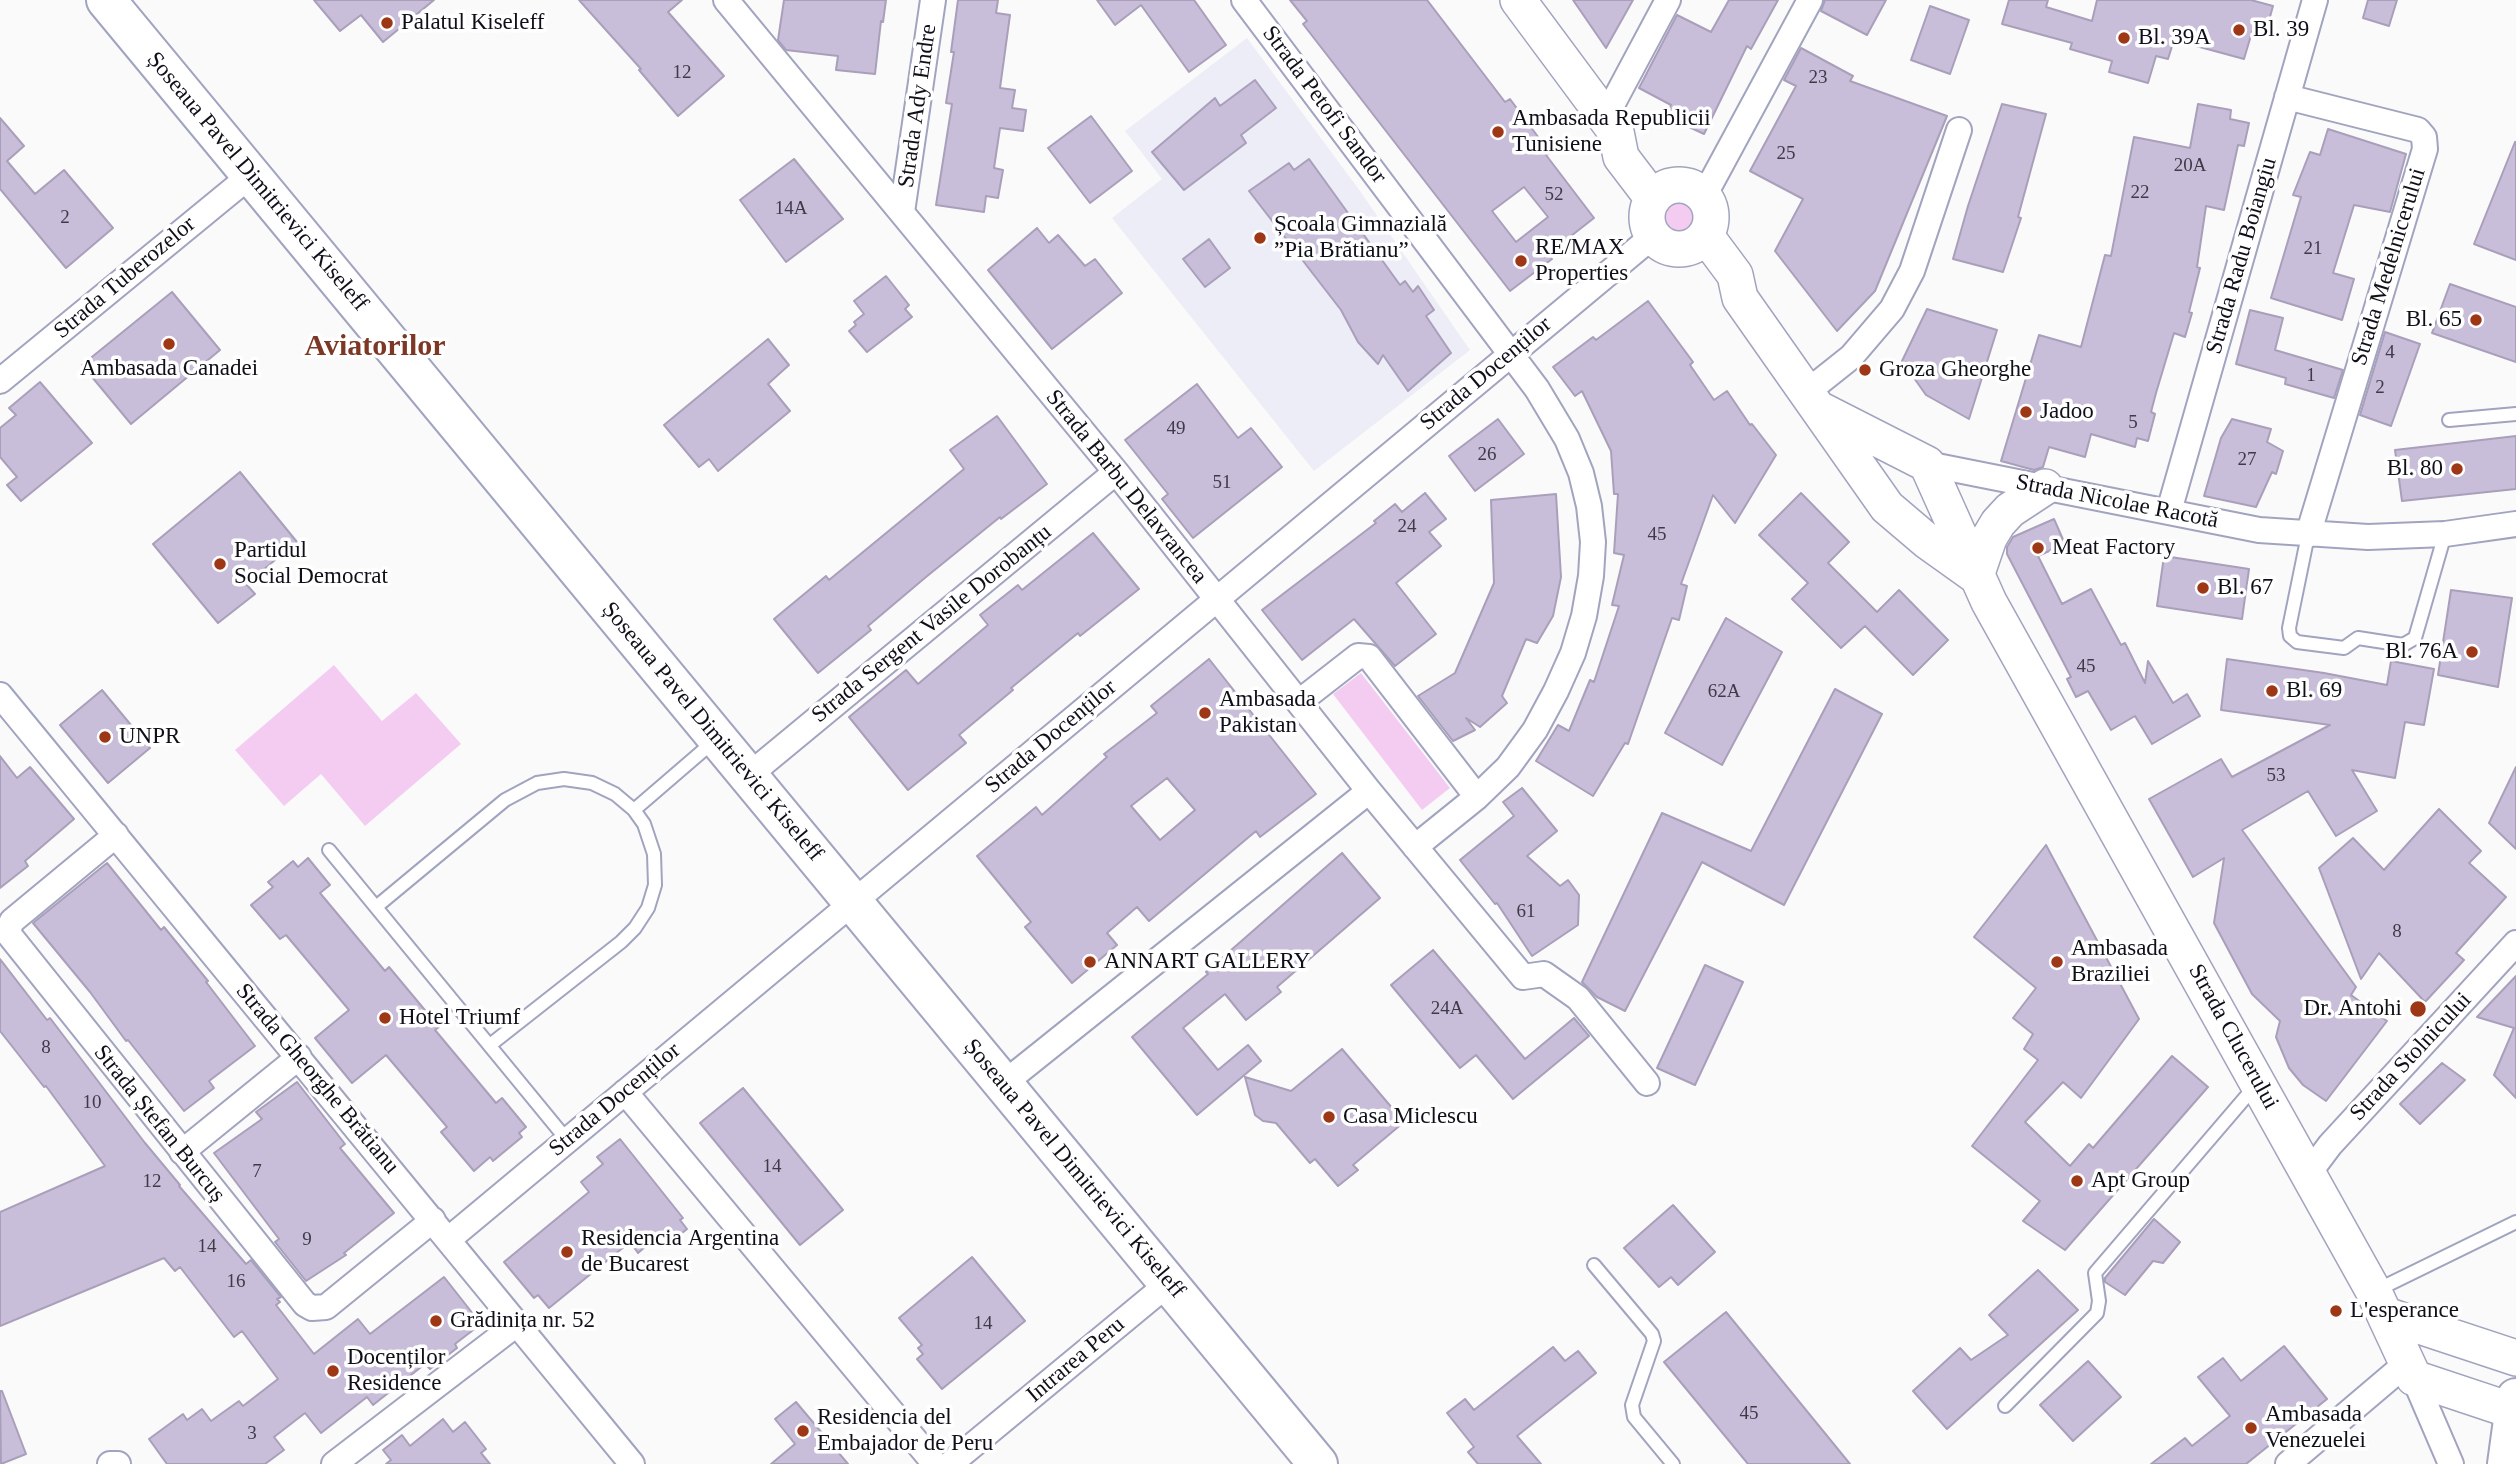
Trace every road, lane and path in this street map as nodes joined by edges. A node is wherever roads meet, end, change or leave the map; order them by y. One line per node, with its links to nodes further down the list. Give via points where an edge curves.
1 (106, 0): 12 (main road, Șoseaua Pavel Dimitrievici Kiseleff)
2 (726, 0): 14 (street, Strada Barbu Delavrancea)
3 (933, 0): 14 (street, Strada Ady Endre)
4 (1244, 0): 17 (street, Strada Petofi Sandor)
5 (1518, 0): 10 (street)
6 (1668, 0): 10 (street)
7 (1810, 0): 13 (street)
8 (2315, 0): 9 (street, Strada Radu Boiangiu)
9 (2287, 97): 26 (street, Strada Radu Boiangiu); 29 (street, Strada Medelnicerului, via 2418,130 2425,149)
10 (1611, 125): 13 (street, via 1640,144)
11 (1959, 130): 19 (street, via 1912,271 1892,309)
12 (251, 175): 18 (street, Strada Tuberozelor); 34 (main road, Șoseaua Pavel Dimitrievici Kiseleff)
13 (1676, 194): 15 (street, via 1647,219); 16 (street, via 1712,217)
14 (902, 212): 23 (street, Strada Barbu Delavrancea)
15 (1653, 236): 16 (street, via 1671,248); 17 (street, Strada Docenților)
16 (1697, 242): 19 (street, Strada Clucerului, via 1719,288 1740,298)
17 (1511, 354): 31 (street, Strada Docenților); 37 (street, Strada Petofi Sandor, via 1554,414 1581,473 1589,506 1591,576 1573,653 1556,691 1535,730)
18 (0, 382)
19 (1813, 400): 22 (street, Strada Clucerului); 25 (street, Strada Clucerului)
20 (2516, 414): 21 (lane)
21 (2449, 420)
22 (1927, 464): 24 (street, Strada Nicolae Racotă); 25 (street); 30 (street, Strada Clucerului)
23 (1116, 472): 31 (street, Strada Barbu Delavrancea); 35 (street, Strada Sergent Vasile Dorobanțu)
24 (2045, 487): 26 (street, Strada Nicolae Racotă); 30 (street, via 1998,523)
25 (1887, 507): 30 (street, Strada Clucerului)
26 (2169, 511): 29 (street, Strada Nicolae Racotă)
27 (2516, 524): 28 (street, Strada Nicolae Racotă)
28 (2445, 534): 29 (street, Strada Nicolae Racotă); 29 (lane, via 2415,638 2403,645 2357,638 2344,648 2297,642 2290,636)
29 (2308, 535)
30 (1976, 576): 47 (street, Strada Clucerului)
31 (1217, 599): 33 (street, Strada Barbu Delavrancea); 42 (street, Strada Docenților)
32 (0, 695): 39 (street, Strada Gheorghe Brătianu)
33 (1299, 702): 36 (street, Strada Barbu Delavrancea); 37 (street, via 1358,656 1369,657)
34 (717, 739): 35 (main road, Șoseaua Pavel Dimitrievici Kiseleff); 38 (lane)
35 (748, 776): 42 (main road, Șoseaua Pavel Dimitrievici Kiseleff)
36 (1369, 791): 40 (street, Strada Barbu Delavrancea); 49 (street)
37 (1477, 797): 40 (street, Strada Petofi Sandor)
38 (634, 810): 43 (lane, via 592,783 564,779 537,783 505,800); 45 (lane, via 654,854 655,885 648,908 621,942)
39 (116, 835): 46 (street, Strada Gheorghe Brătianu); 52 (street, Strada Ștefan Burcuș, via 12,921 7,932)
40 (1415, 848): 48 (street, Strada Barbu Delavrancea, via 1523,977 1544,974 1578,998)
41 (329, 850): 43 (lane)
42 (853, 902): 49 (main road, Șoseaua Pavel Dimitrievici Kiseleff); 50 (street, Strada Docenților)
43 (376, 907): 45 (lane)
44 (2516, 943): 53 (street, Strada Stolnicului)
45 (490, 1045): 51 (lane)
46 (299, 1056): 52 (street); 55 (street, Strada Gheorghe Brătianu)
47 (2258, 1082): 53 (street, Strada Clucerului); 62 (lane, via 2095,1273 2097,1313)
48 (1647, 1083)
49 (1003, 1084): 57 (main road, Șoseaua Pavel Dimitrievici Kiseleff)
50 (625, 1092): 51 (street, Strada Docenților); 68 (street)
51 (567, 1140): 55 (street, Strada Docenților)
52 (182, 1152): 55 (street, Strada Ștefan Burcuș, via 312,1308 326,1307)
53 (2309, 1173): 58 (street, Strada Clucerului)
54 (2516, 1223): 58 (lane)
55 (441, 1229): 59 (street, Strada Gheorghe Brătianu)
56 (1594, 1265): 71 (lane, via 1652,1334 1654,1341 1633,1405 1634,1417)
57 (1169, 1283): 69 (street, Intrarea Peru); 70 (main road, Șoseaua Pavel Dimitrievici Kiseleff)
58 (2380, 1303): 60 (street); 61 (street, Strada Clucerului)
59 (518, 1323): 66 (street); 67 (street, Strada Gheorghe Brătianu)
60 (2516, 1358)
61 (2410, 1371): 63 (street); 72 (street); 73 (street, Strada Clucerului)
62 (2005, 1406)
63 (2515, 1407): 74 (main road)
64 (110, 1464): 65 (street)
65 (118, 1464)
66 (334, 1464)
67 (632, 1464)
68 (935, 1464)
69 (950, 1464)
70 (1318, 1464)
71 (1673, 1464)
72 (2288, 1464)
73 (2451, 1464)
74 (2507, 1464)

